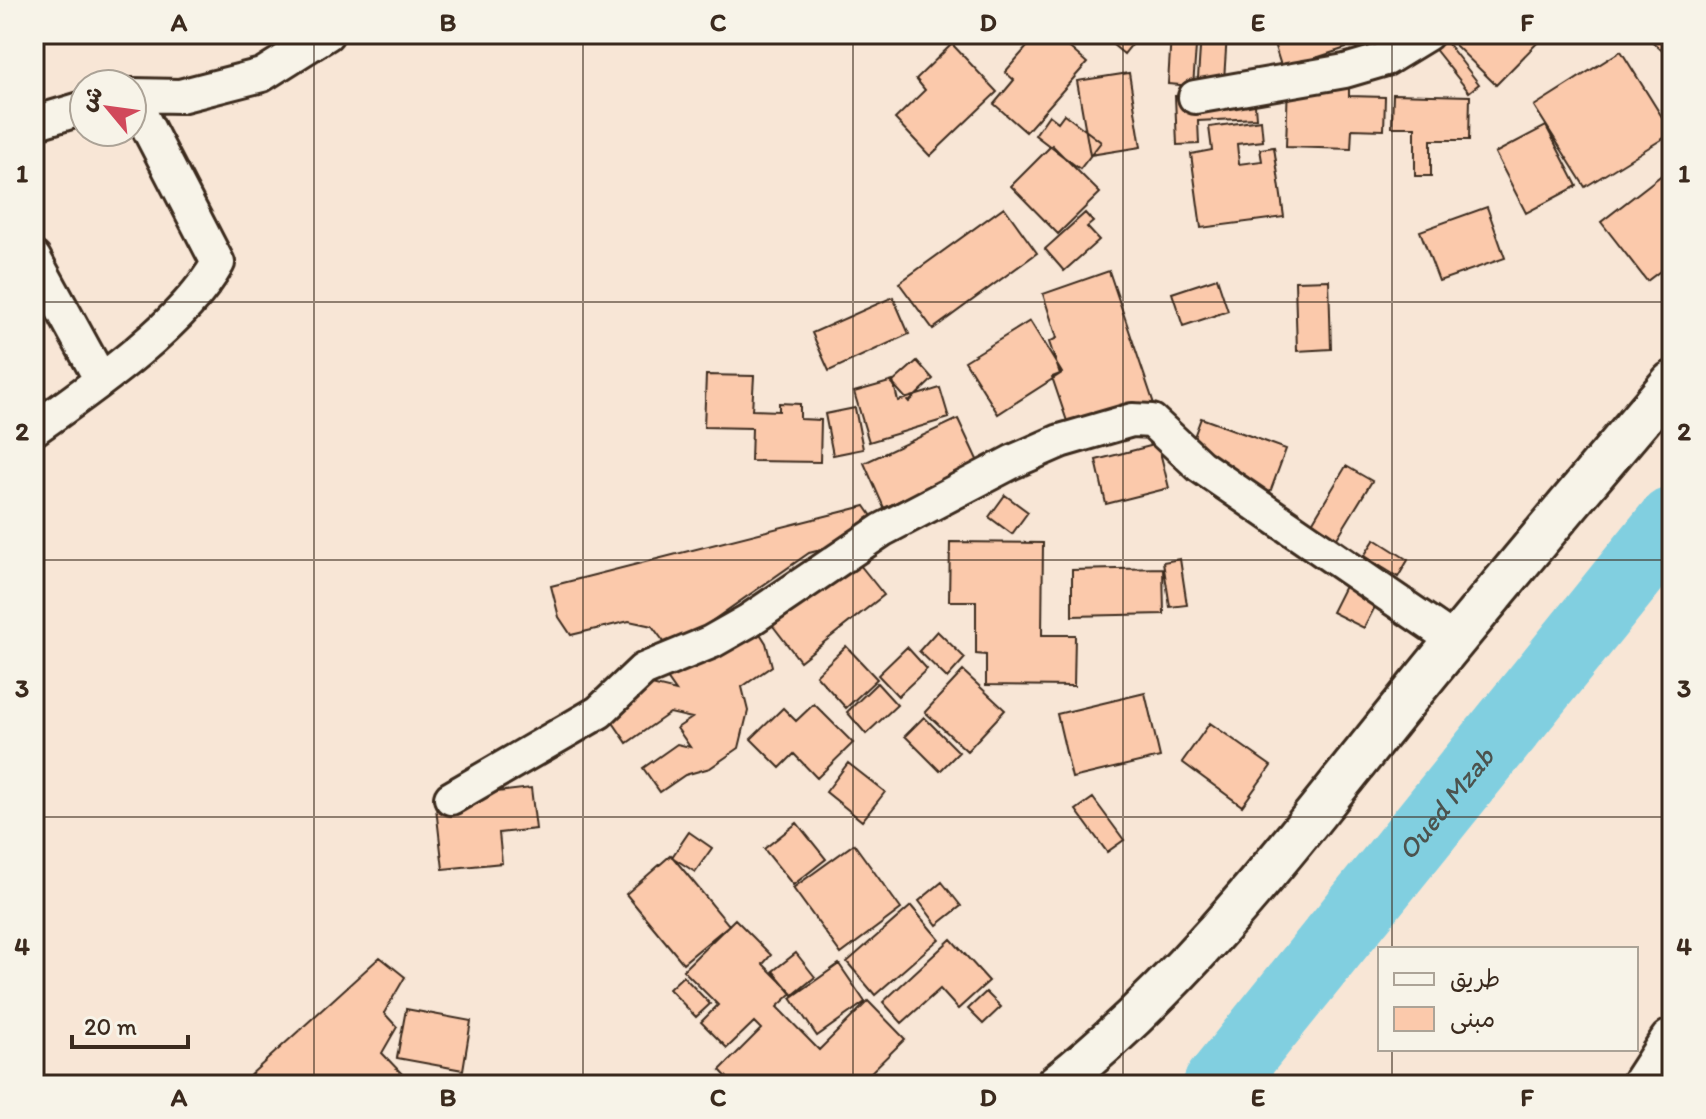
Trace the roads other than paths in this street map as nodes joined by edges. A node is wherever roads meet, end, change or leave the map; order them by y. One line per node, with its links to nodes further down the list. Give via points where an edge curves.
1 (327, 34): 3 (street, via 262,75 180,96)
2 (1427, 34): 4 (street, via 1386,59 1345,71)
3 (148, 96)
4 (1195, 97)
5 (68, 113): 6 (street)
6 (34, 123)
7 (148, 127): 9 (street, via 218,263 170,321)
8 (34, 258): 9 (street)
9 (101, 380): 11 (street)
10 (1672, 382): 12 (street)
11 (34, 429)
12 (1455, 641): 13 (street, via 1200,466 1152,421 1132,420 1012,462 882,530 748,621 643,670 599,712); 15 (street, via 1297,841 1195,959)
13 (451, 798)
14 (1672, 1042): 16 (main road)
15 (1056, 1085)
16 (1644, 1085)

